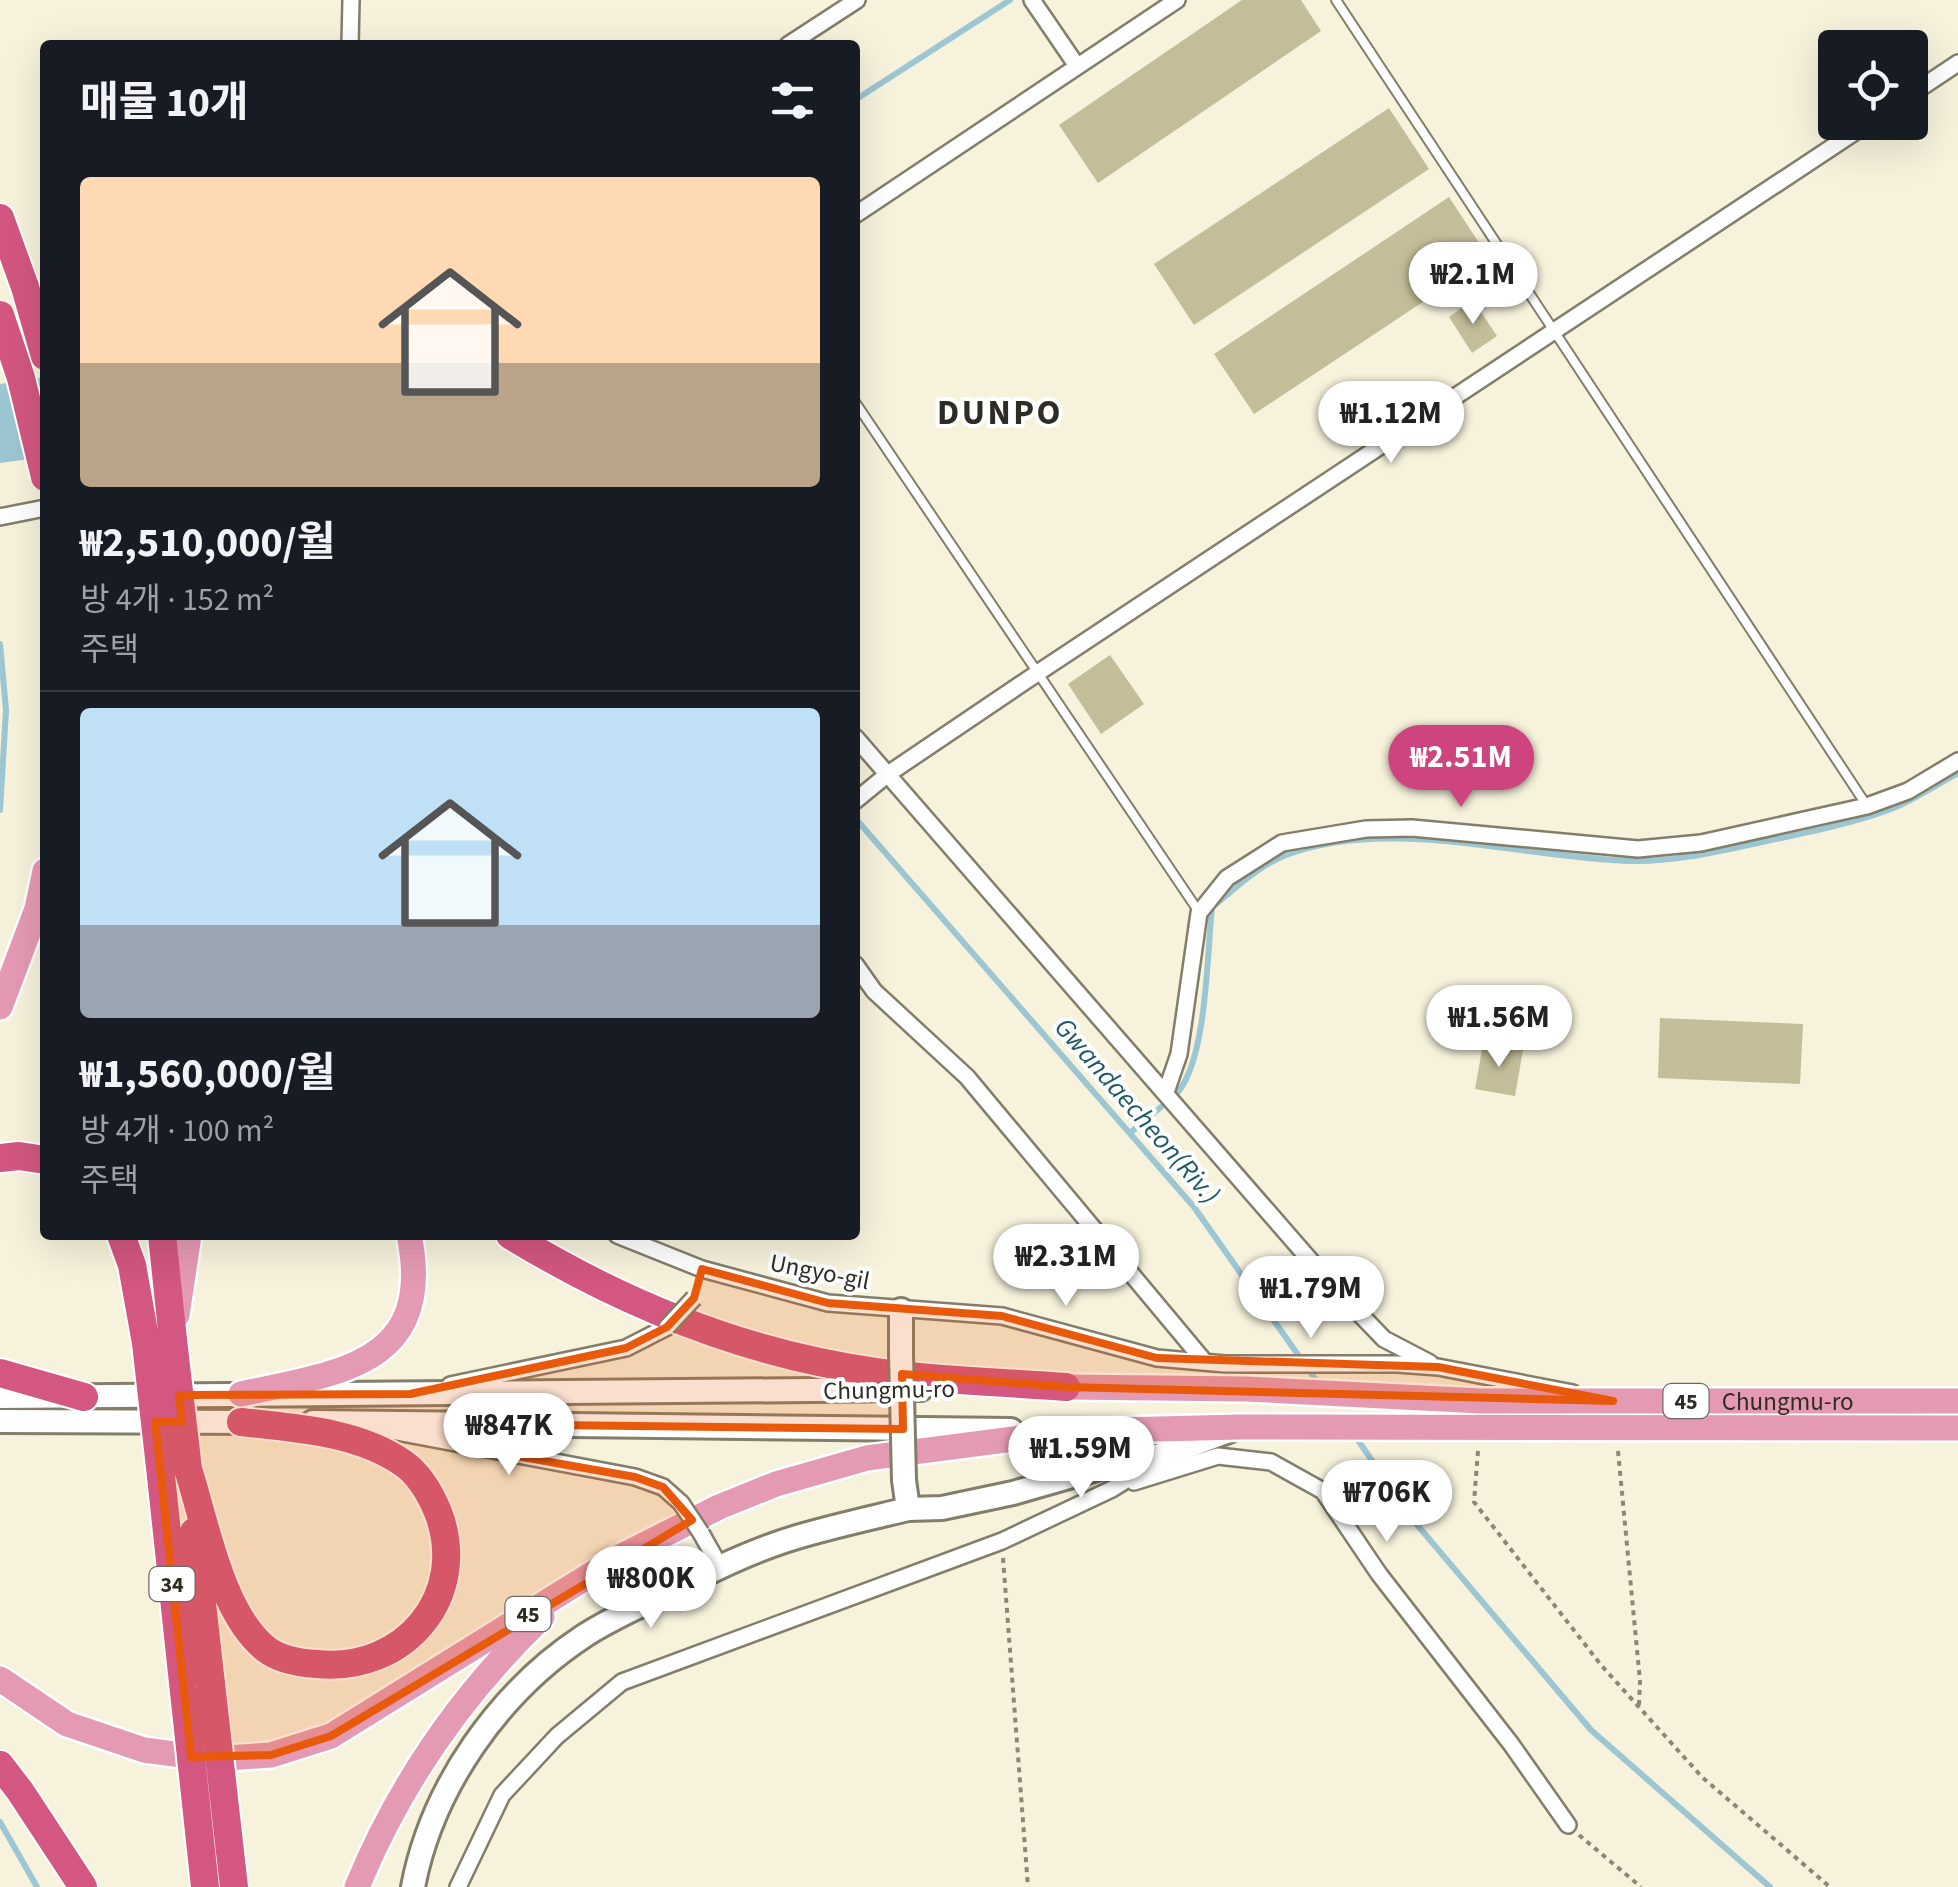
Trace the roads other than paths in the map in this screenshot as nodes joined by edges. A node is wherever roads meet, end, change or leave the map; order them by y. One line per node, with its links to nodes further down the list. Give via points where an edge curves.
1 (351, 0): 6 (street)
2 (857, 0): 7 (street)
3 (1032, 0): 9 (street)
4 (1177, 0): 9 (street)
5 (1336, 0): 16 (lane)
6 (350, 40)
7 (796, 40)
8 (1958, 63): 10 (street)
9 (1077, 66): 12 (street)
10 (1928, 83)
11 (1843, 140): 16 (street)
12 (860, 213)
13 (0, 218): 17 (highway, bridge)
14 (40, 314): 15 (street)
15 (0, 317): 19 (highway, bridge)
16 (1555, 330): 22 (street); 27 (lane)
17 (40, 340)
18 (860, 410): 22 (lane)
19 (40, 456)
20 (40, 509): 21 (street)
21 (0, 517)
22 (1036, 674): 25 (street); 29 (lane)
23 (860, 744): 25 (street)
24 (1958, 761): 27 (street)
25 (883, 777): 26 (street); 32 (street)
26 (860, 797)
27 (1867, 806): 29 (street, via 1701,843 1638,849 1412,828 1317,834 1256,857 1227,878)
28 (40, 895): 31 (main road)
29 (1199, 912): 32 (street, via 1179,1054)
30 (860, 971): 45 (street, via 967,1077)
31 (0, 1006)
32 (1166, 1092): 46 (street, via 1384,1339)
33 (0, 1158): 34 (highway)
34 (40, 1159)
35 (123, 1240): 44 (highway)
36 (136, 1240): 44 (highway, 34)
37 (162, 1240): 44 (highway, 34)
38 (189, 1240): 44 (main road)
39 (410, 1240): 54 (main road, via 414,1294 387,1344 332,1374)
40 (518, 1240): 48 (highway, 45, via 691,1327 745,1344 876,1372)
41 (630, 1240): 42 (street, Ungyo-gil)
42 (702, 1269): 43 (street, Ungyo-gil, via 828,1303); 49 (street, bridge, via 694,1298 667,1326 626,1348)
43 (901, 1310): 45 (street, Ungyo-gil, via 1002,1316 1157,1358); 63 (street, bridge)
44 (160, 1342): 61 (highway, 34, bridge)
45 (1204, 1360): 46 (street, Ungyo-gil)
46 (1438, 1367): 53 (street)
47 (0, 1374): 50 (highway)
48 (1066, 1387): 49 (street, Chungmu-ro); 53 (main road, Chungmu-ro / 45)
49 (410, 1394): 54 (street, Chungmu-ro)
50 (84, 1397): 51 (street, Chungmu-ro); 54 (street, Chungmu-ro)
51 (0, 1398)
52 (1958, 1401): 53 (main road, Chungmu-ro / 45)
53 (1613, 1402)
54 (241, 1408): 55 (street, Chungmu-ro); 56 (street, Chungmu-ro); 61 (highway, via 359,1442 418,1476 440,1516 446,1558 434,1604 410,1637 376,1659 340,1665 299,1662 266,1650 239,1618)
55 (0, 1421)
56 (353, 1422): 59 (street, Chungmu-ro); 65 (street, bridge, via 663,1488 681,1503)
57 (1240, 1427): 58 (main road, Chungmu-ro / 45); 59 (main road, Chungmu-ro / 45); 60 (street)
58 (1958, 1428)
59 (1074, 1432): 64 (main road, 45, via 825,1469 719,1507)
60 (1170, 1452): 62 (street); 63 (street, via 1012,1493)
61 (174, 1472): 70 (highway, 34, bridge, via 184,1692); 71 (highway, 34, bridge, via 212,1684)
62 (1112, 1489): 68 (street, via 1218,1456 1272,1462 1323,1490); 74 (street, via 1002,1541 622,1682 502,1794)
63 (908, 1509): 65 (street, via 796,1538)
64 (616, 1560): 66 (main road, 45, via 330,1736 271,1755 212,1759 144,1750 67,1724); 72 (main road, via 540,1618 474,1691 412,1778)
65 (720, 1567): 73 (street, via 584,1636 521,1688 441,1798)
66 (0, 1679)
67 (0, 1766): 69 (highway)
68 (1568, 1826)
69 (83, 1887)
70 (205, 1887)
71 (234, 1887)
72 (357, 1887)
73 (413, 1887)
74 (458, 1887)

